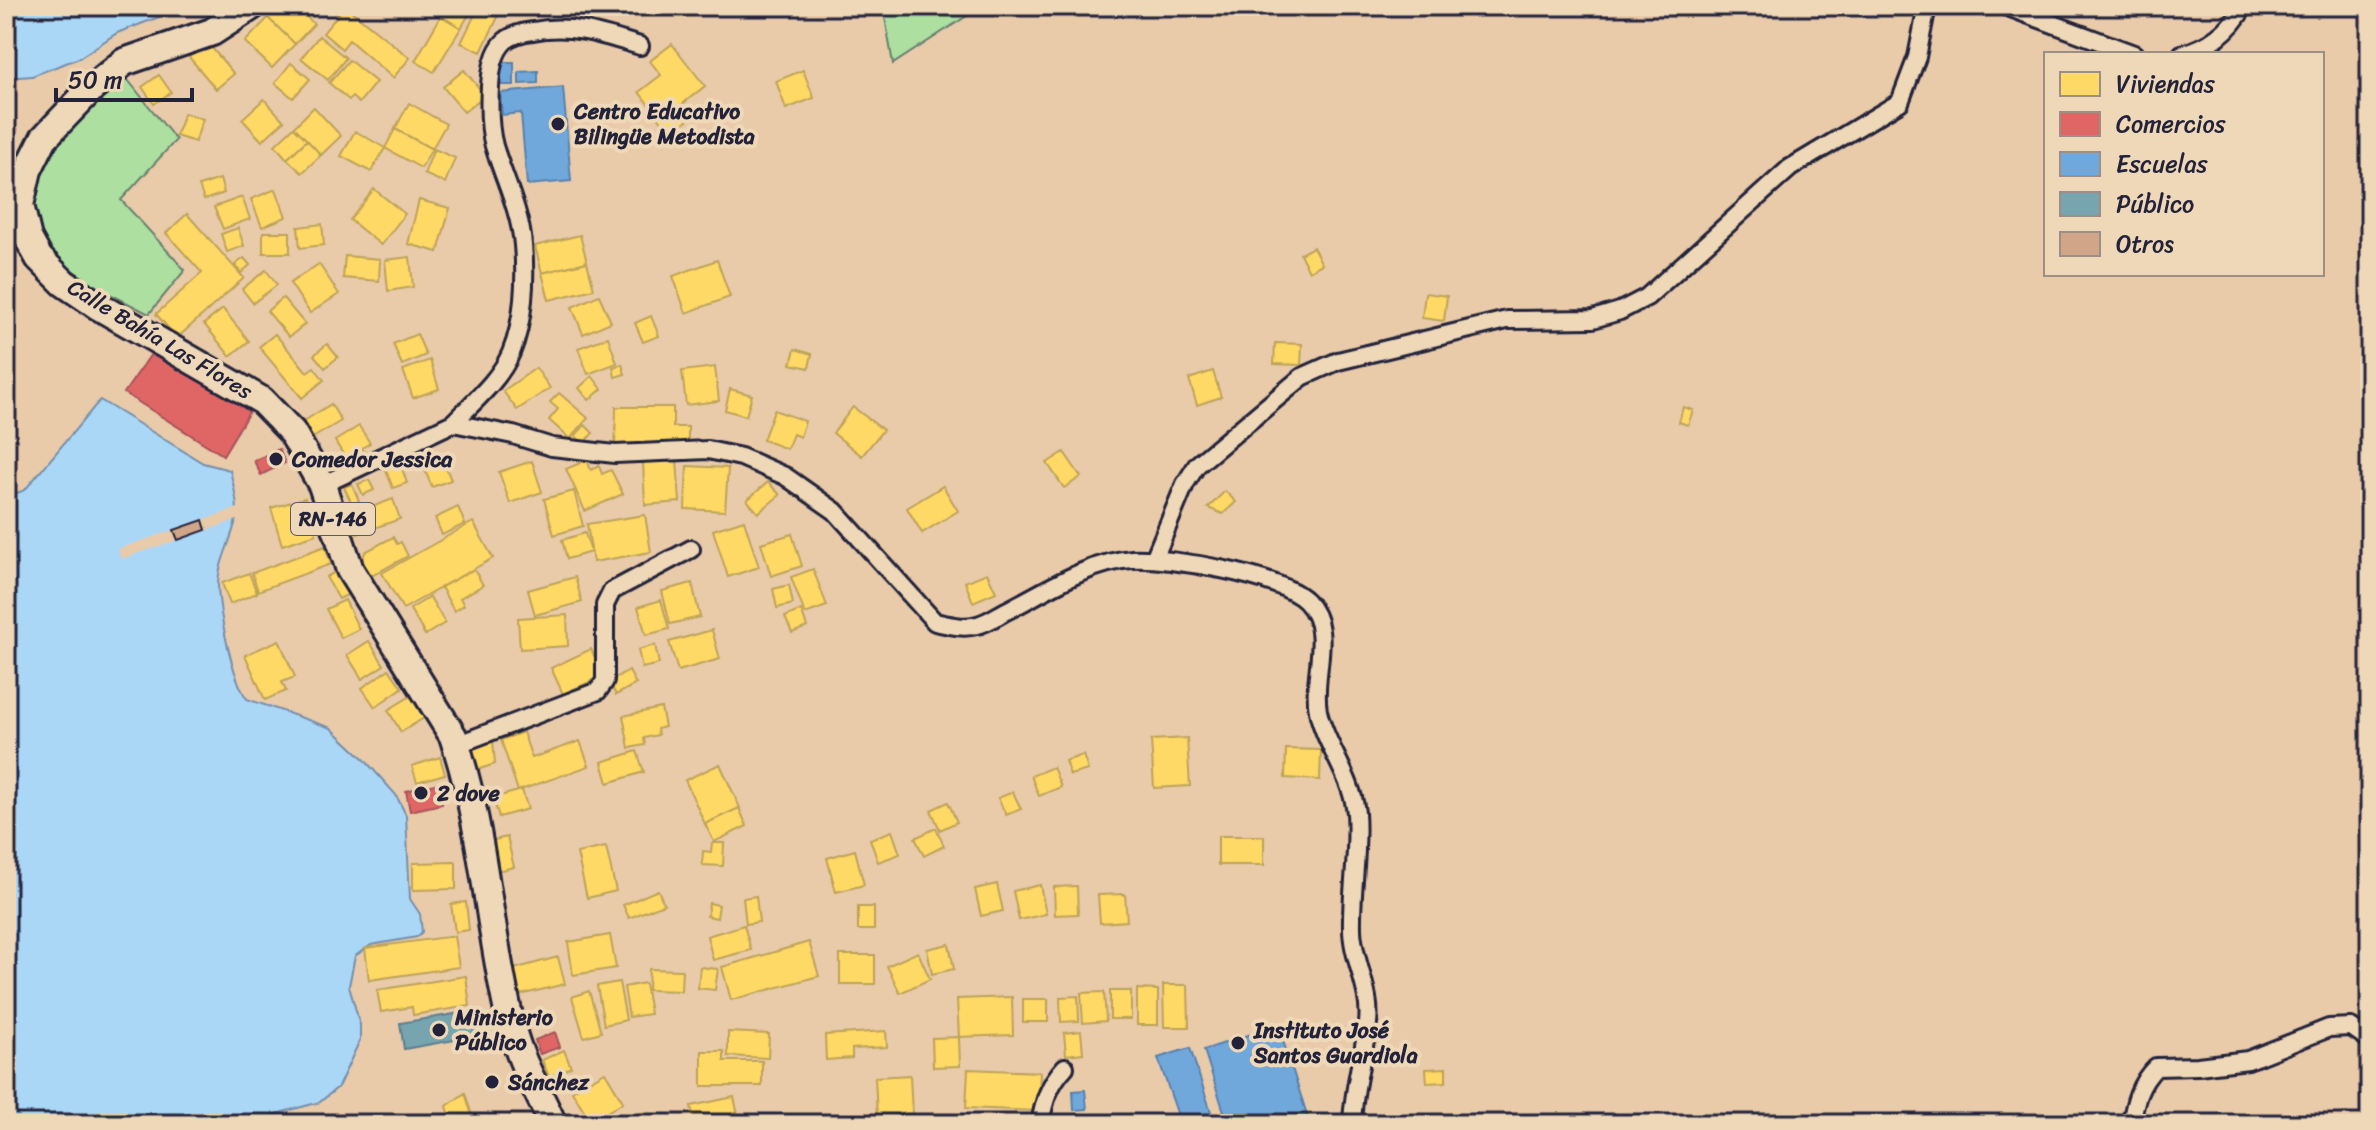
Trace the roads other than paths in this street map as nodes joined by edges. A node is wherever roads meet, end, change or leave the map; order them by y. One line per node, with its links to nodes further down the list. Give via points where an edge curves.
1 (252, 6): 9 (main road, Calle Bahía Las Flores / RN-146, via 212,32 124,62 91,89 44,138 28,170 20,205 39,258 64,283 261,400 292,432)
2 (1927, 6): 11 (street, via 1917,57 1900,102 1790,168 1647,297 1593,319 1507,320 1447,333 1338,361 1302,377 1197,465)
3 (2005, 6): 6 (street)
4 (2244, 6): 7 (street, via 2235,22 2205,48)
5 (640, 46): 8 (street, via 571,27 544,28 505,41 496,54 489,98 493,144 523,244 520,315 511,353 495,380)
6 (2129, 52)
7 (2190, 52)
8 (453, 423): 9 (street); 11 (street, via 552,447 615,454 708,450 741,457 785,476 835,511 935,622 955,627 978,625 1088,570 1129,559)
9 (322, 485): 12 (main road, Calle Bahía Las Flores / RN-146, via 350,570)
10 (691, 549): 12 (street, via 612,591 605,605 605,681 598,691)
11 (1154, 559): 17 (street, via 1283,586 1305,600 1318,618 1319,714 1356,811 1351,929 1368,1021)
12 (456, 745): 15 (main road, Calle Bahía Las Flores / RN-146, via 512,1031)
13 (2370, 1040): 18 (street, via 2351,1027 2329,1028 2248,1060 2156,1067 2136,1097)
14 (1065, 1067): 16 (street, via 1053,1079)
15 (553, 1124)
16 (1040, 1124)
17 (1352, 1124)
18 (2131, 1124)

